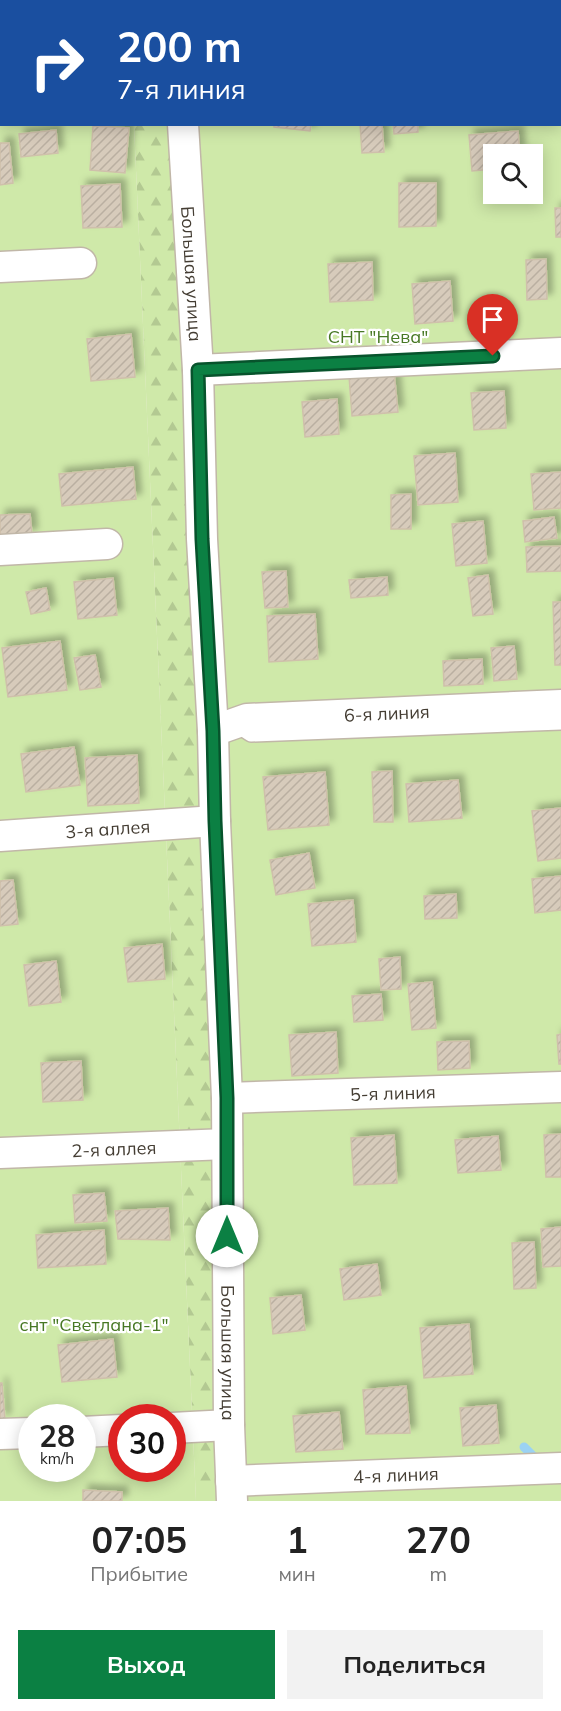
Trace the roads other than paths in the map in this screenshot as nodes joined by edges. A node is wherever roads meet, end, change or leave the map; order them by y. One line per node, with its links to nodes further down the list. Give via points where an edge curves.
1 (183, 126): 5 (street, Большая улица)
2 (81, 262): 3 (street)
3 (0, 267)
4 (561, 353): 5 (street)
5 (198, 370): 10 (street, Большая улица, via 202,539)
6 (107, 544): 7 (street)
7 (0, 550)
8 (561, 705): 10 (street, 6-я линия, via 247,719)
9 (561, 722): 10 (lane, via 251,734)
10 (223, 727): 11 (street, Большая улица)
11 (215, 821): 12 (street, 3-я аллея); 14 (street, Большая улица)
12 (0, 836)
13 (561, 1087): 14 (street, 5-я линия)
14 (227, 1098): 15 (street, Большая улица)
15 (227, 1144): 16 (street, 2-я аллея); 17 (street, Большая улица)
16 (0, 1153)
17 (229, 1425): 18 (street); 22 (street, Большая улица)
18 (186, 1427)
19 (18, 1433): 20 (street)
20 (0, 1434)
21 (561, 1468): 22 (street, 4-я линия)
22 (232, 1491)

